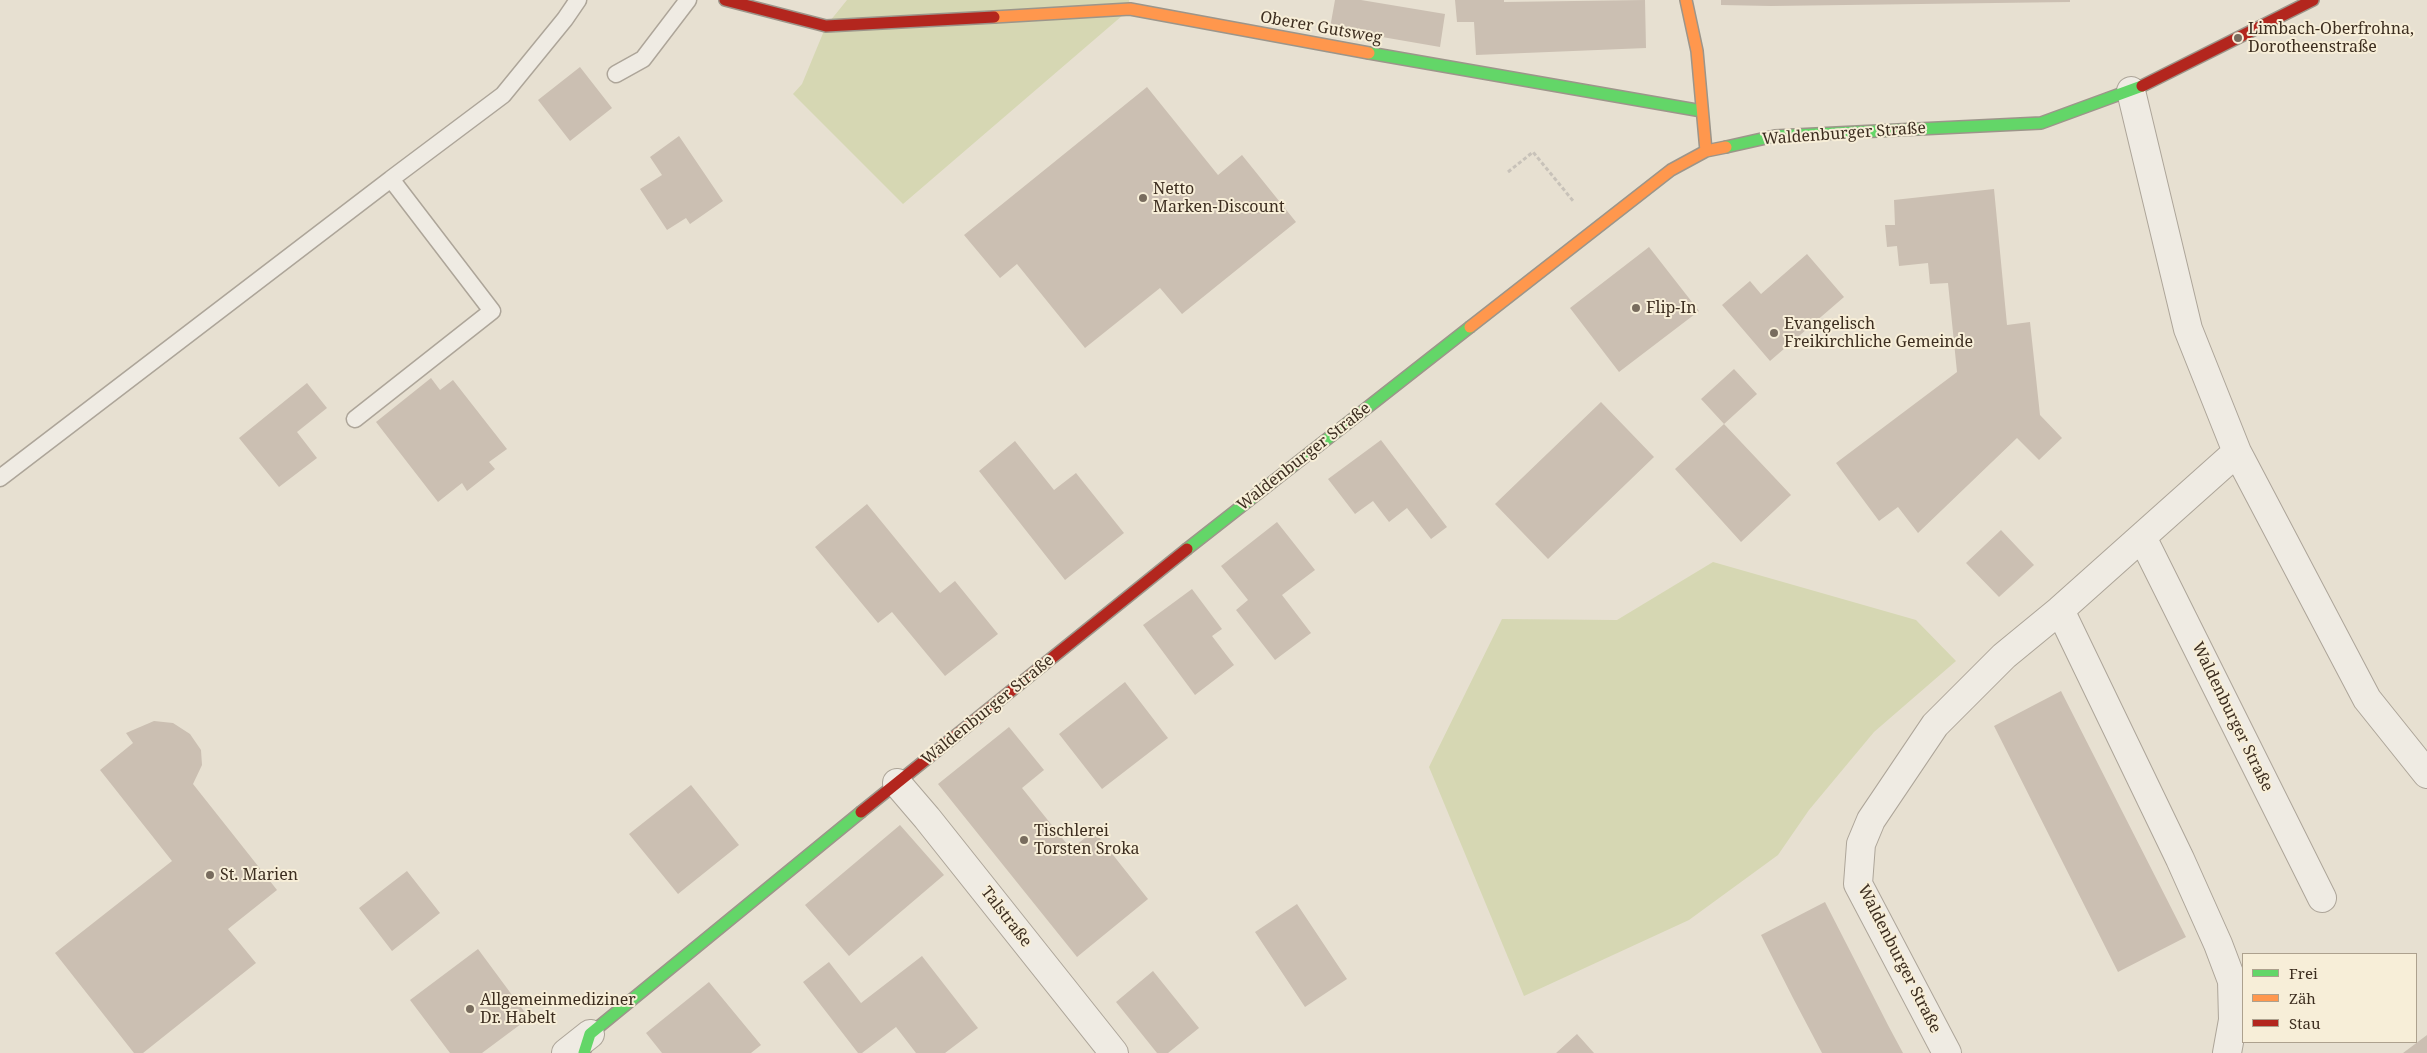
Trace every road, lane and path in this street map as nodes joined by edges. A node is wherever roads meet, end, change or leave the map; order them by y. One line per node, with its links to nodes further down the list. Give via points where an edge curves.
1 (578, 0): 11 (lane, via 503,95)
2 (688, 0): 6 (lane, via 643,59)
3 (725, 0): 8 (main road, Oberer Gutsweg, via 826,26 1130,9)
4 (1686, 0): 8 (main road, via 1697,51)
5 (2313, 0): 7 (main road, Waldenburger Straße)
6 (616, 74)
7 (2131, 91): 9 (main road, Waldenburger Straße, via 2041,123 1775,136); 14 (street, via 2188,329)
8 (1702, 111): 9 (main road)
9 (1706, 151): 19 (main road, Waldenburger Straße, via 1671,170 1541,270)
10 (1508, 172): 12 (path, via 1533,152)
11 (391, 179): 13 (lane, via 492,311); 15 (lane)
12 (1560, 184)
13 (355, 419)
14 (2237, 452): 16 (street, Waldenburger Straße); 18 (street, via 2367,699)
15 (0, 478)
16 (2142, 537): 17 (street, Waldenburger Straße); 20 (street, Waldenburger Straße)
17 (2060, 610): 24 (street, Waldenburger Straße, via 2004,656 1935,725 1872,820 1861,844 1858,884); 25 (street, via 2180,859 2232,981 2233,1020)
18 (2427, 774)
19 (897, 783): 21 (main road, Waldenburger Straße); 23 (street, Talstraße)
20 (2322, 898)
21 (587, 1044): 22 (street)
22 (566, 1053)
23 (1114, 1053)
24 (1946, 1053)
25 (2227, 1053)

